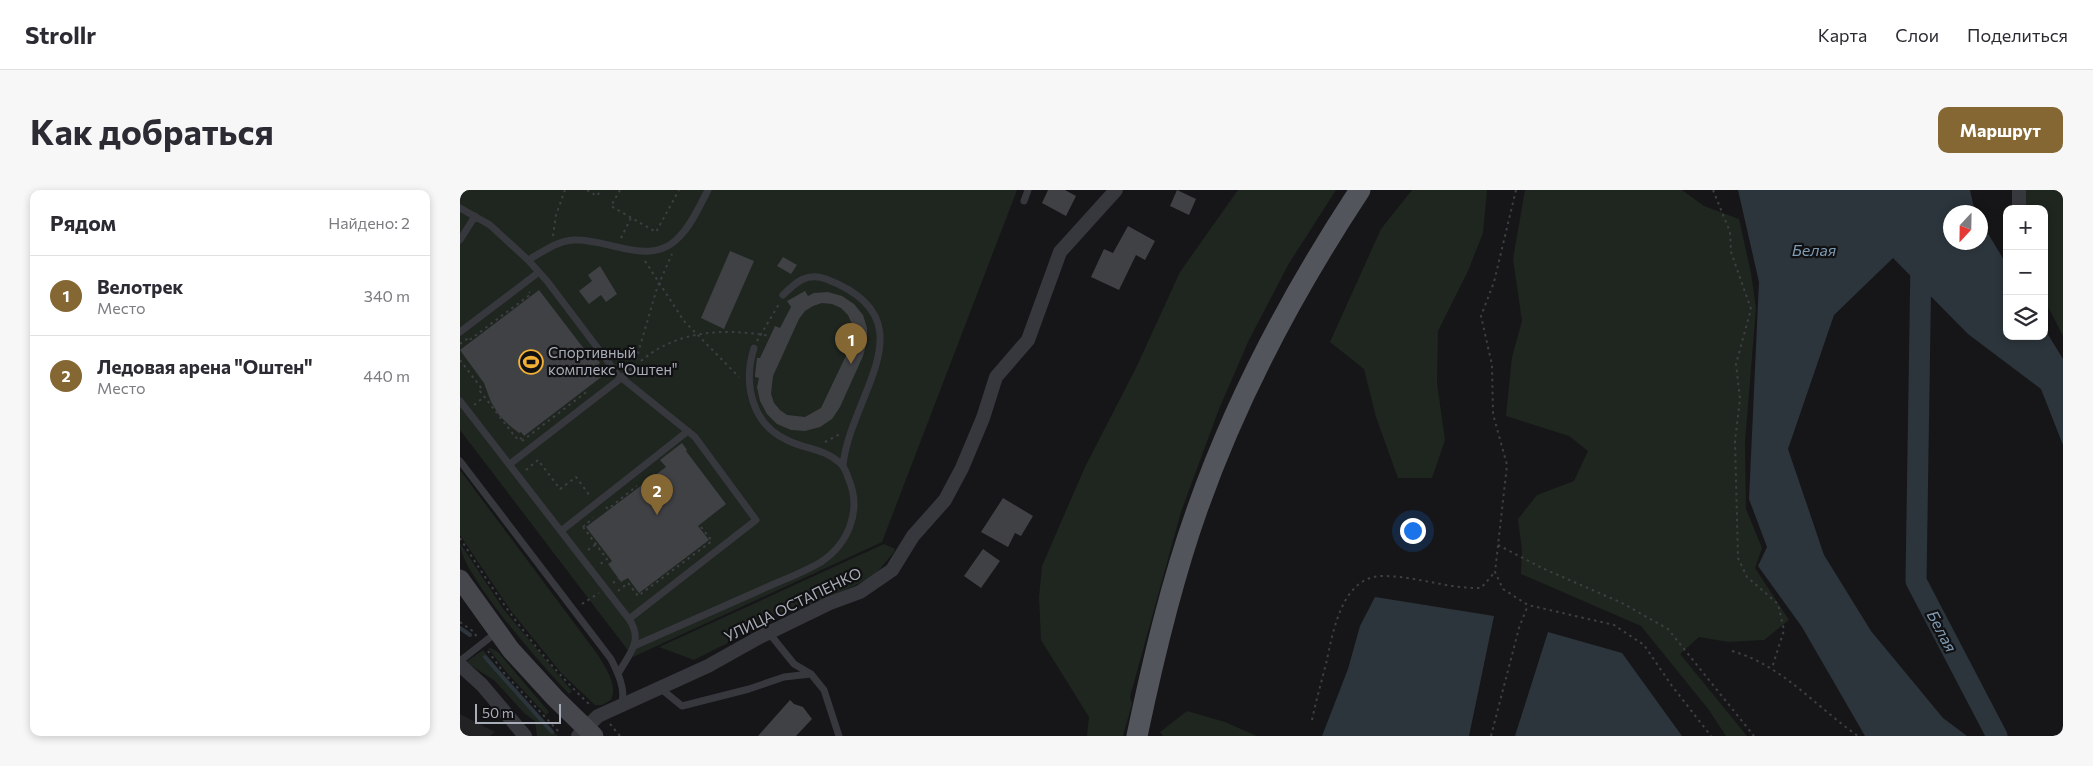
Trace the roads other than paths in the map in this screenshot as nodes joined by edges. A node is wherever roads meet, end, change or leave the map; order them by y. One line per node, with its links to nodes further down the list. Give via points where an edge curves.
1 (708, 190): 11 (lane, via 681,236 664,248 632,250 573,240 552,246)
2 (1028, 190): 6 (lane)
3 (1116, 190): 27 (street, УЛИЦА ОСТАПЕНКО, via 1060,252 1028,340 996,377 962,468 945,500 913,536 892,570 860,592)
4 (1360, 190): 37 (main road, via 1323,246 1272,337 1231,425 1197,510 1177,574 1156,647)
5 (2018, 190): 7 (street)
6 (1024, 201)
7 (2020, 205)
8 (460, 208): 9 (lane)
9 (475, 216): 10 (lane); 11 (lane, via 490,225)
10 (460, 240)
11 (528, 260): 12 (lane)
12 (539, 272): 14 (lane); 17 (lane)
13 (784, 295): 22 (lane, via 801,279 821,277 862,299 878,321 881,346 878,360 854,420)
14 (460, 332)
15 (754, 348): 22 (lane, via 748,368 749,387 754,406 763,421 788,441 828,454)
16 (634, 368): 17 (lane)
17 (622, 379): 19 (lane); 21 (lane)
18 (460, 401): 21 (lane)
19 (688, 431): 23 (lane); 25 (lane, via 756,520)
20 (460, 461): 30 (lane, via 611,659)
21 (510, 464): 23 (lane)
22 (843, 464): 28 (lane, via 851,484 853,518 848,533 831,553 805,570)
23 (561, 531): 25 (lane)
24 (460, 579): 26 (main road)
25 (629, 619): 28 (lane, via 637,636)
26 (497, 632): 29 (lane); 34 (main road)
27 (769, 633): 31 (lane, via 794,664); 32 (street, УЛИЦА ОСТАПЕНКО)
28 (634, 646): 30 (lane)
29 (460, 660): 35 (street)
30 (618, 674): 33 (lane, via 623,700)
31 (811, 674): 32 (lane, via 784,677 682,706); 36 (lane, via 824,690)
32 (660, 688): 33 (street, УЛИЦА ОСТАПЕНКО)
33 (621, 706): 34 (street, УЛИЦА ОСТАПЕНКО, via 598,716)
34 (586, 733)
35 (524, 736)
36 (839, 736)
37 (1137, 736)

